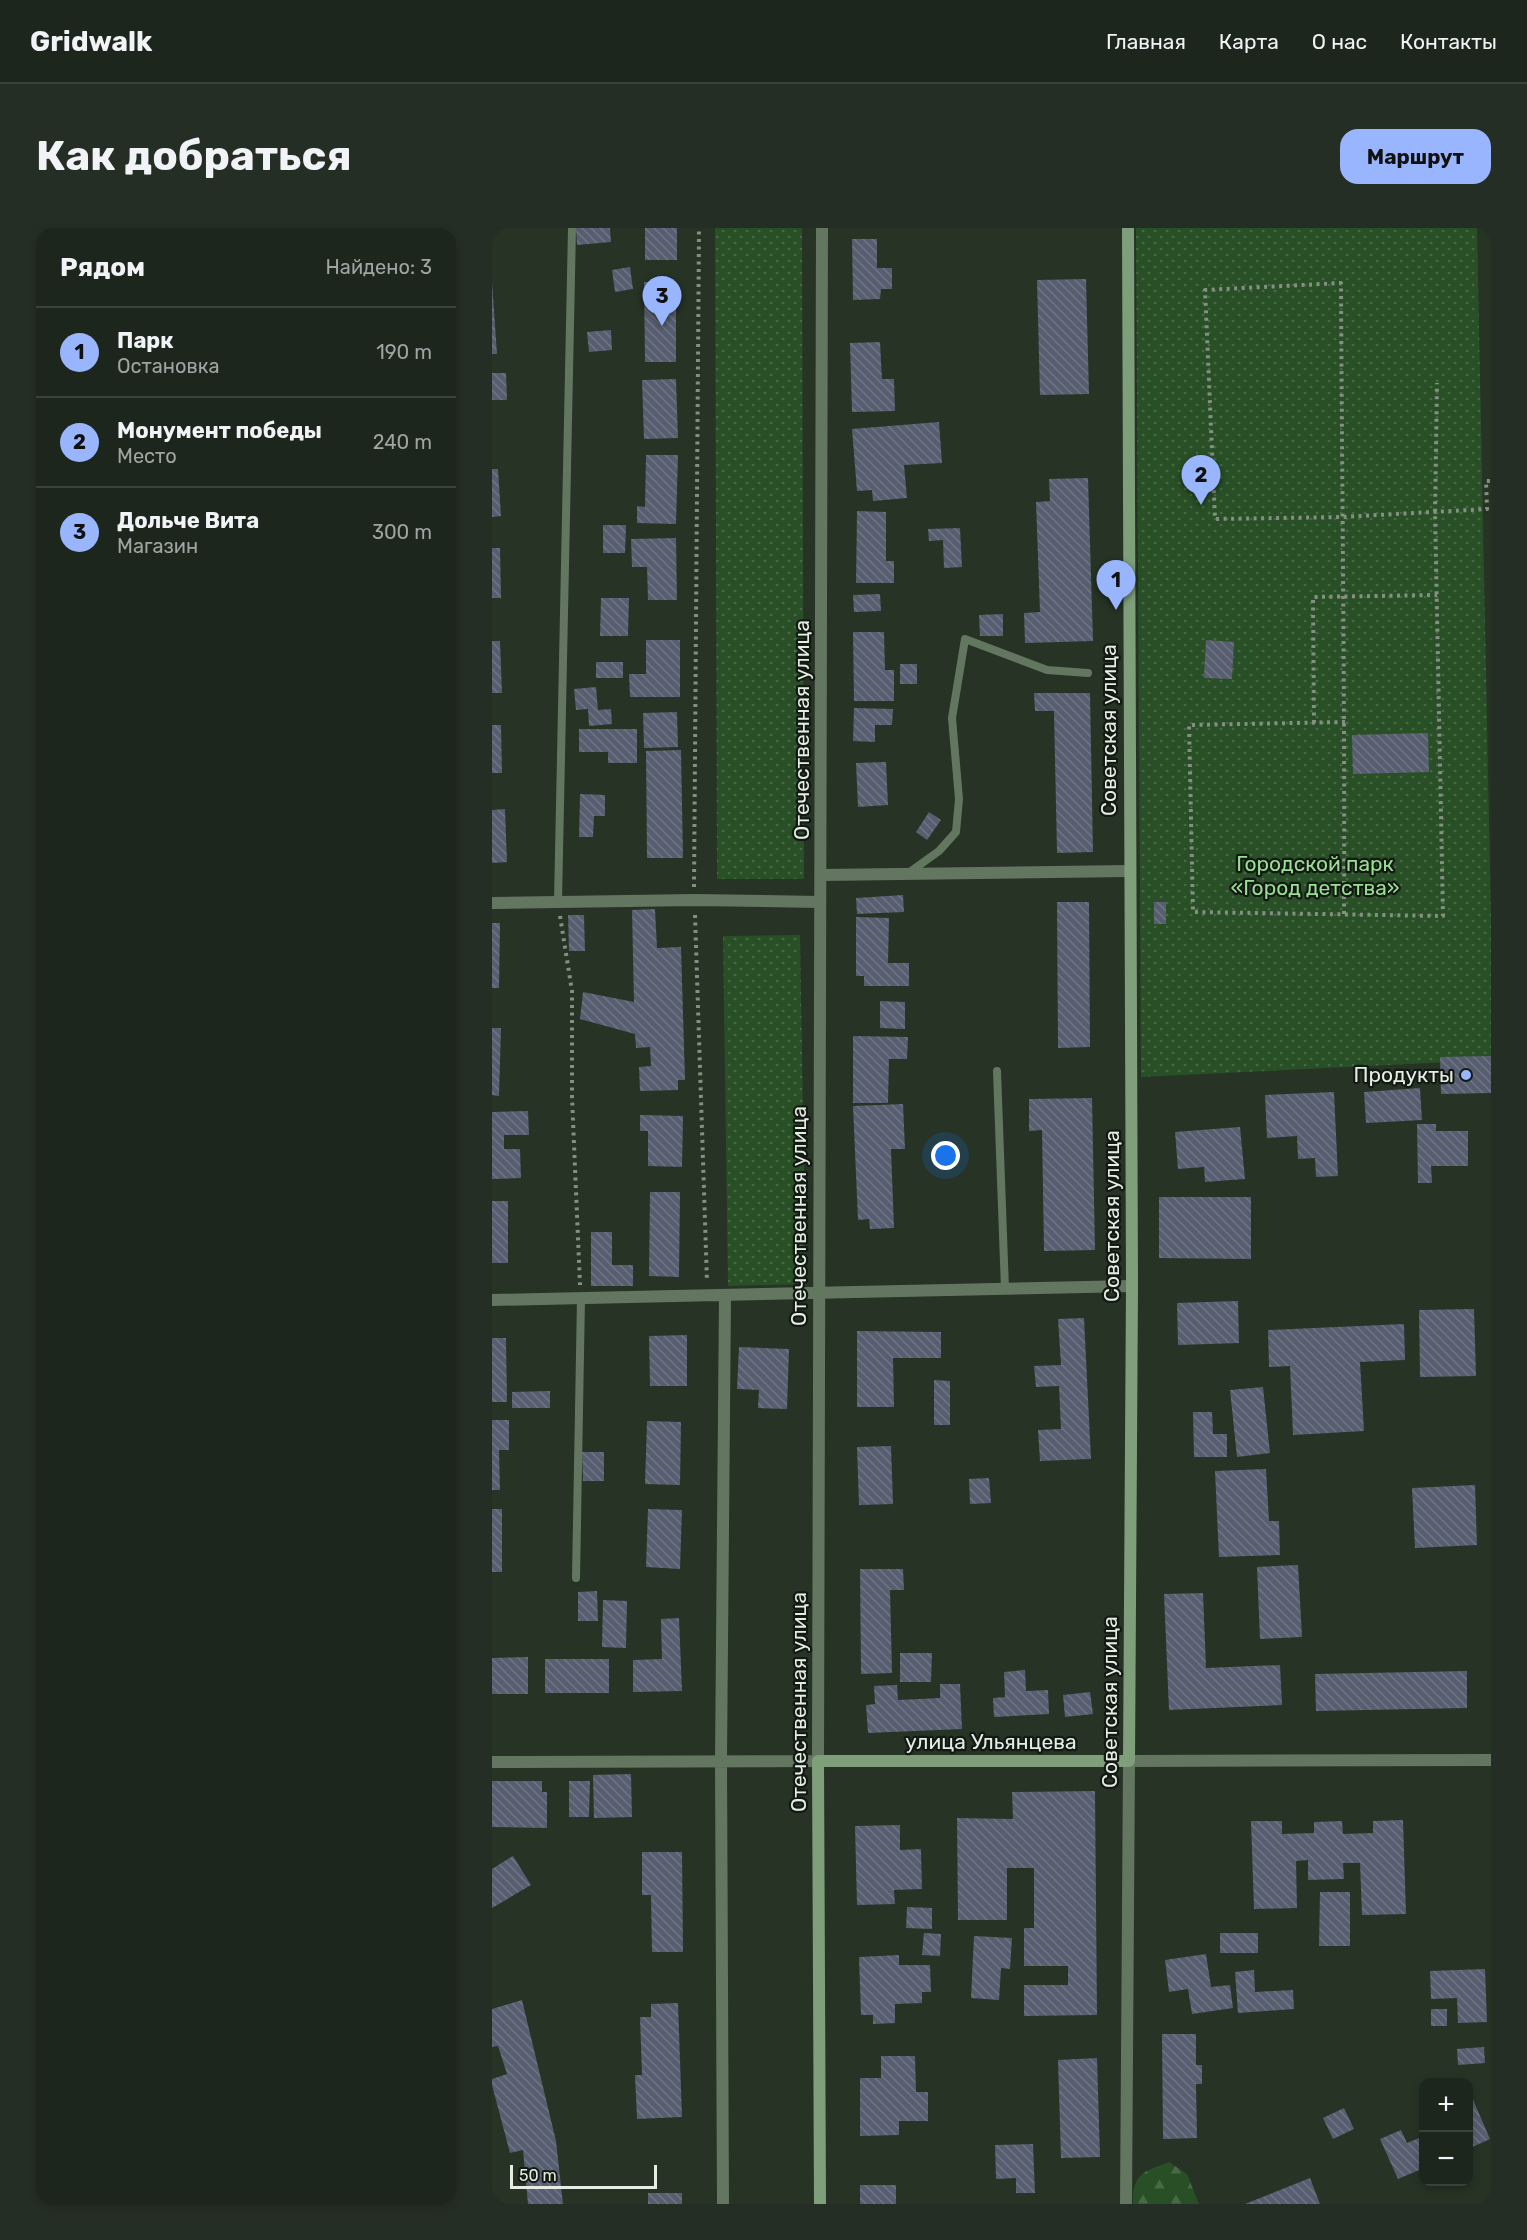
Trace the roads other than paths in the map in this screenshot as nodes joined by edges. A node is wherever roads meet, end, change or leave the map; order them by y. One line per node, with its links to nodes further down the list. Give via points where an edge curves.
1 (572, 228): 8 (lane)
2 (822, 228): 7 (street, Отечественная улица)
3 (1128, 228): 5 (street, Советская улица)
4 (1088, 673): 6 (lane, via 1047,670 965,639 952,718 959,799 956,832 939,851)
5 (1129, 871): 6 (street); 12 (street, Советская улица)
6 (907, 874): 7 (street)
7 (821, 876): 9 (street, Отечественная улица)
8 (558, 901): 9 (street); 10 (street)
9 (820, 902): 14 (street, Отечественная улица)
10 (492, 903)
11 (998, 1071): 13 (lane)
12 (1132, 1286): 13 (street); 21 (street, Советская улица)
13 (1005, 1289): 14 (street)
14 (819, 1293): 15 (street); 20 (street, Отечественная улица)
15 (725, 1294): 16 (street); 19 (street)
16 (580, 1298): 17 (street); 18 (lane)
17 (492, 1300)
18 (576, 1578)
19 (721, 1761): 20 (street, улица Ульянцева); 23 (street, улица Ульянцева); 24 (street)
20 (818, 1761): 21 (street, улица Ульянцева); 25 (street, Отечественная улица)
21 (1129, 1761): 22 (street, улица Ульянцева); 26 (street, Советская улица)
22 (1491, 1761)
23 (492, 1762)
24 (723, 2204)
25 (820, 2204)
26 (1126, 2204)

